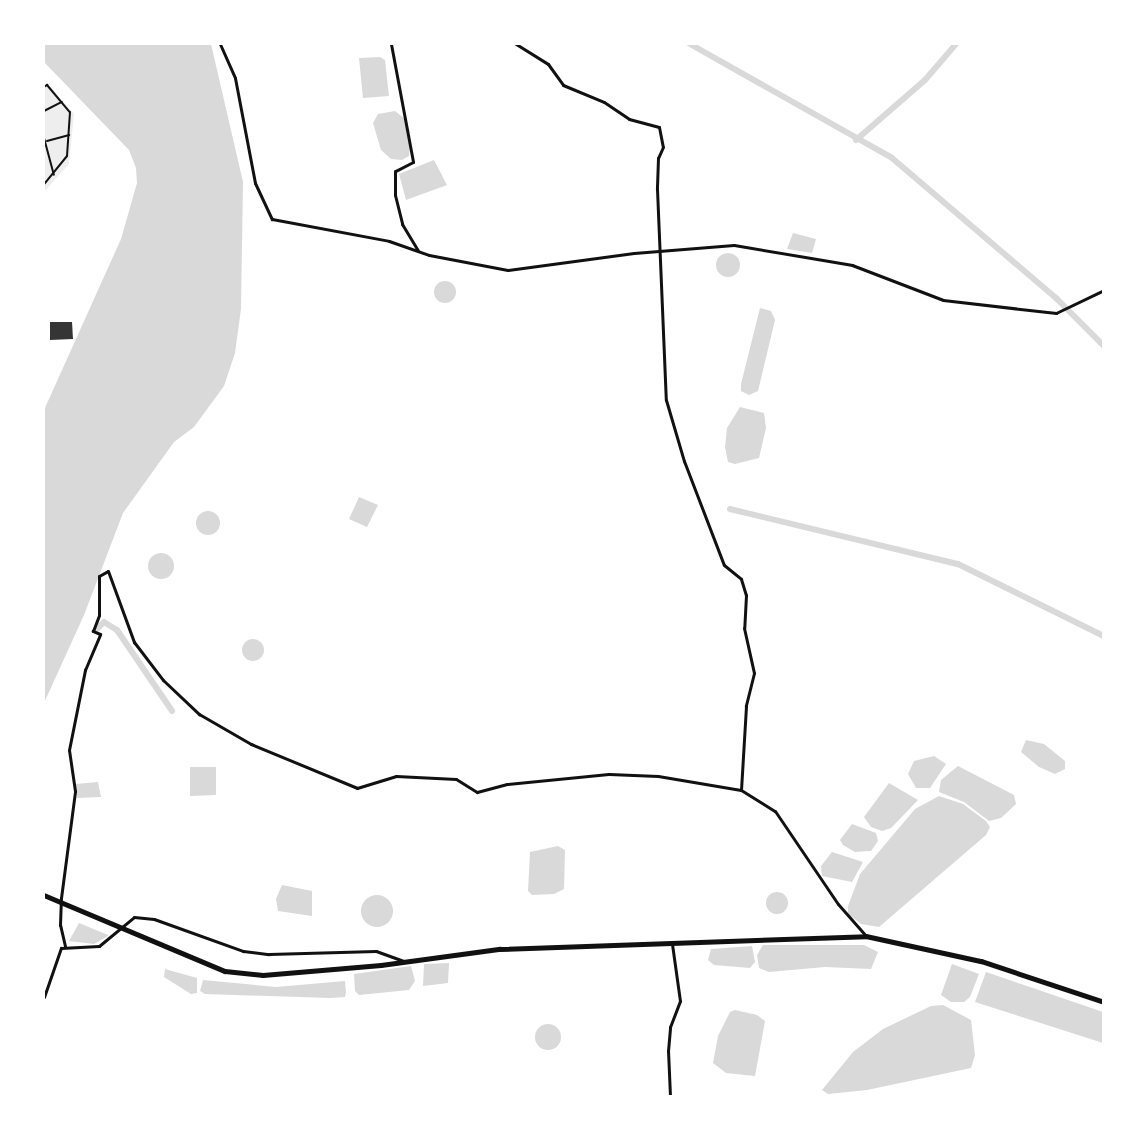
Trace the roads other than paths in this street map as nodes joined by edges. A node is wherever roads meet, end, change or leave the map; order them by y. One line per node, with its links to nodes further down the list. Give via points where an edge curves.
1 (220, 44): 13 (street, via 235,78 255,183 269,217 389,241)
2 (391, 44): 13 (street, via 413,162 395,171 395,195 402,224)
3 (516, 44): 14 (street, via 548,64 563,85 604,102 628,118 659,127 663,147 657,170)
4 (44, 87): 5 (street, via 47,85)
5 (62, 102): 6 (street); 7 (street, via 70,112)
6 (44, 111)
7 (69, 135): 9 (street); 11 (street, via 67,156)
8 (44, 138): 9 (street)
9 (47, 141): 10 (street)
10 (44, 147): 11 (street)
11 (54, 176): 12 (street)
12 (44, 184)
13 (419, 251): 14 (street, via 508,270)
14 (660, 251): 15 (street, via 734,245 765,248 852,265 943,300 1056,313); 16 (street, via 661,347 673,428 724,565 741,579 746,595 744,628 754,673 746,706)
15 (1104, 290)
16 (741, 790): 18 (street, via 775,811 838,904); 20 (street, via 658,776 609,774 507,784 485,792 477,792 456,779 396,777 357,788 251,744 199,714 163,680 134,642 108,571 99,576 99,615 93,631 100,634 85,670 69,750 75,791 61,898 60,925)
17 (44, 895): 21 (highway, via 225,971 263,975)
18 (866, 936): 19 (highway); 23 (highway, via 981,961)
19 (672, 942): 21 (highway, via 500,949); 24 (street, via 680,1001 670,1027)
20 (65, 946): 21 (street, via 99,946 126,922 143,916 243,951 376,951); 22 (street, via 59,951)
21 (405, 961)
22 (44, 997)
23 (1104, 1002)
24 (670, 1096)

